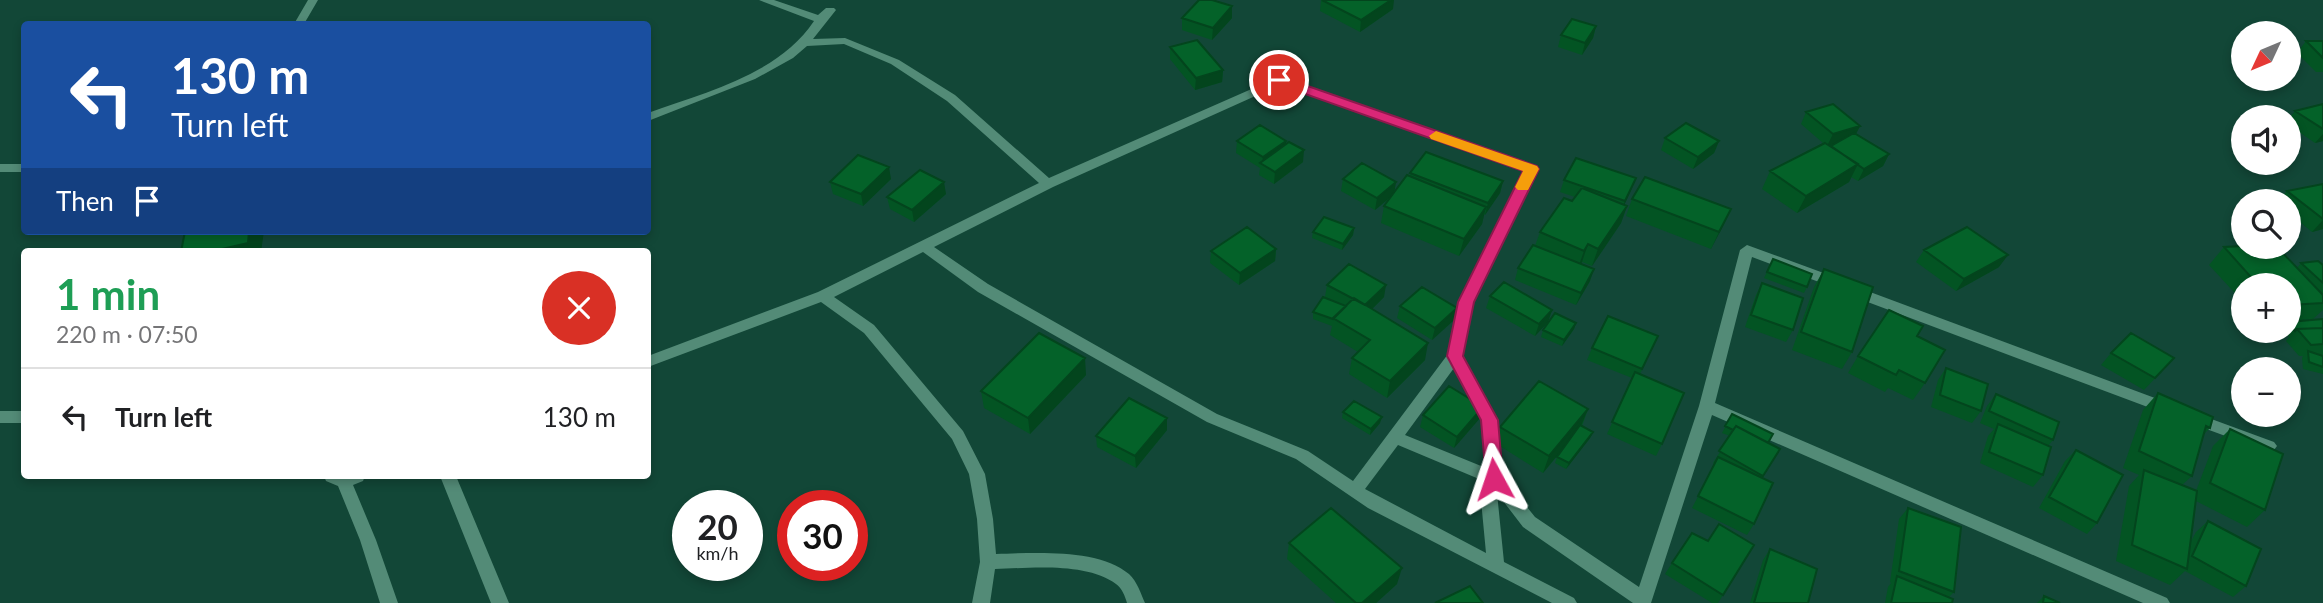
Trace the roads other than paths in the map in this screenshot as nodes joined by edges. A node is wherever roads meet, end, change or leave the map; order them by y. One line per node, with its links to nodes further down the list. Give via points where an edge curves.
1 (313, 0): 5 (street)
2 (764, 0): 4 (street)
3 (830, 10): 4 (street)
4 (818, 19): 6 (street)
5 (301, 21)
6 (805, 43): 7 (street, via 715,92); 10 (street, via 845,41 895,62 951,98)
7 (651, 116)
8 (0, 168): 9 (street)
9 (21, 168)
10 (1048, 184): 11 (street); 13 (street, via 1279,80 1531,169 1466,302)
11 (922, 245): 12 (street); 23 (street, via 983,288 1212,418 1302,454)
12 (823, 296): 14 (street); 24 (street, via 869,329 958,435 977,474)
13 (1455, 356): 18 (street); 20 (street, via 1490,420)
14 (651, 361)
15 (1707, 406): 19 (street, via 1747,250); 26 (street); 32 (street)
16 (0, 417): 17 (street)
17 (21, 417)
18 (1395, 437): 20 (street); 23 (street)
19 (2269, 446)
20 (1491, 477): 25 (street); 26 (street, via 1529,522)
21 (344, 479): 27 (street)
22 (448, 479): 28 (street)
23 (1354, 490): 25 (street)
24 (988, 562): 29 (street); 30 (street, via 1093,565 1125,580)
25 (1496, 566): 31 (street)
26 (1643, 601)
27 (389, 603)
28 (500, 603)
29 (981, 603)
30 (1136, 603)
31 (1568, 603)
32 (2161, 603)

